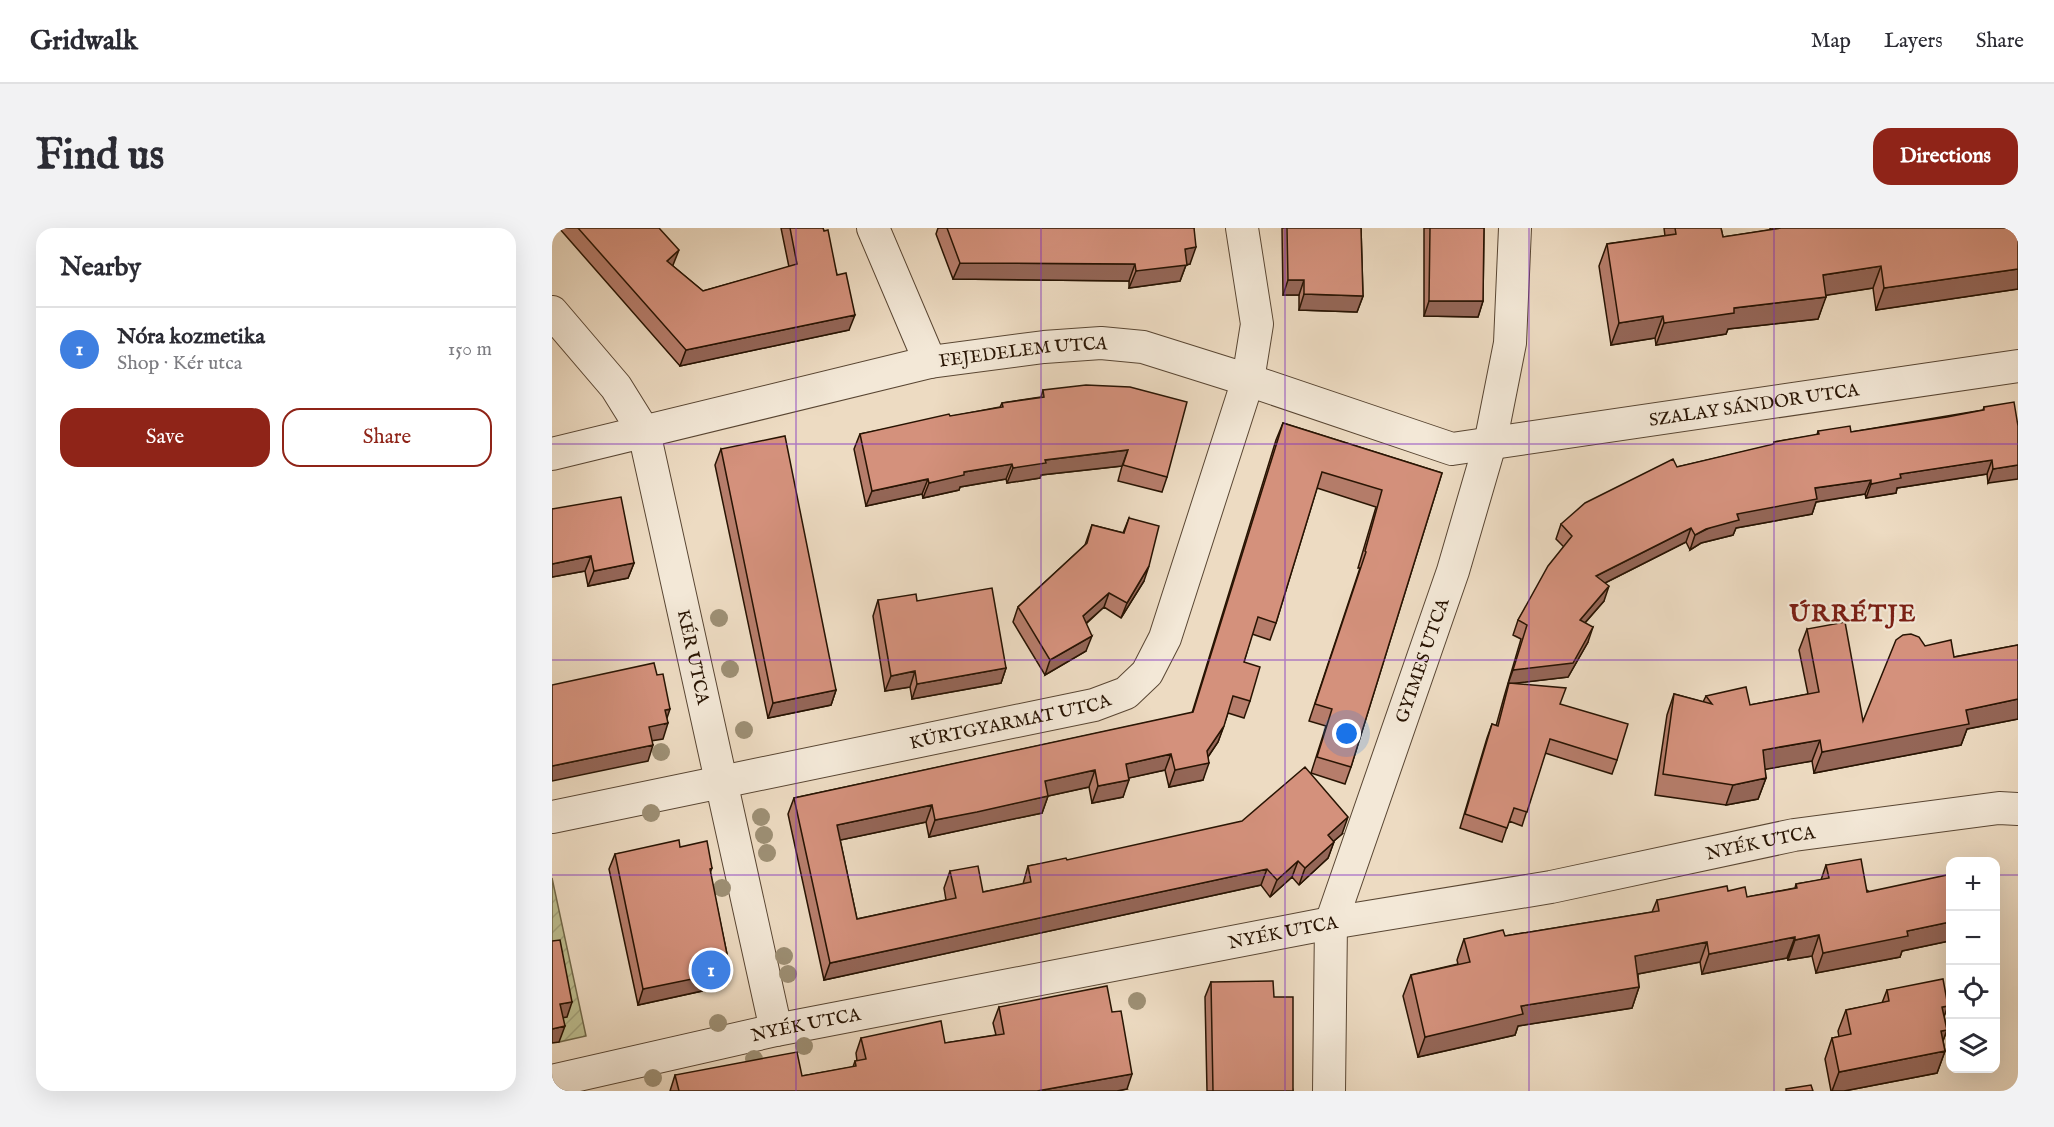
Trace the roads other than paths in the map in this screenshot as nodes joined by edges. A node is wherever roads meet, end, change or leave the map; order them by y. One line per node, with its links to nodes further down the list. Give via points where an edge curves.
1 (873, 228): 5 (street)
2 (1242, 228): 7 (street, KÜRTGYARMAT UTCA, via 1257,324)
3 (1515, 228): 9 (street, GYIMES UTCA, via 1510,343)
4 (552, 312): 8 (street, KÉR UTCA, via 616,387)
5 (930, 362): 7 (street, FEJEDELEM UTCA, via 1101,343 1143,347); 8 (street, FEJEDELEM UTCA)
6 (2018, 366): 9 (street, SZALAY SÁNDOR UTCA)
7 (1248, 380): 9 (street, FEJEDELEM UTCA, via 1452,449); 11 (street, KÜRTGYARMAT UTCA, via 1165,639 1147,673 1126,693 1094,705)
8 (644, 432): 10 (street, FEJEDELEM UTCA); 11 (street, KÉR UTCA)
9 (1490, 444): 14 (street, GYIMES UTCA, via 1453,571)
10 (552, 454)
11 (723, 781): 13 (street, KÜRTGYARMAT UTCA); 15 (street, KÉR UTCA)
12 (2018, 809): 14 (street, NYÉK UTCA, via 1999,808 1794,835 1551,887)
13 (552, 817)
14 (1331, 923): 15 (street, NYÉK UTCA); 17 (street, GYIMES UTCA)
15 (776, 1030): 16 (street, NYÉK UTCA)
16 (552, 1081)
17 (1329, 1091)

